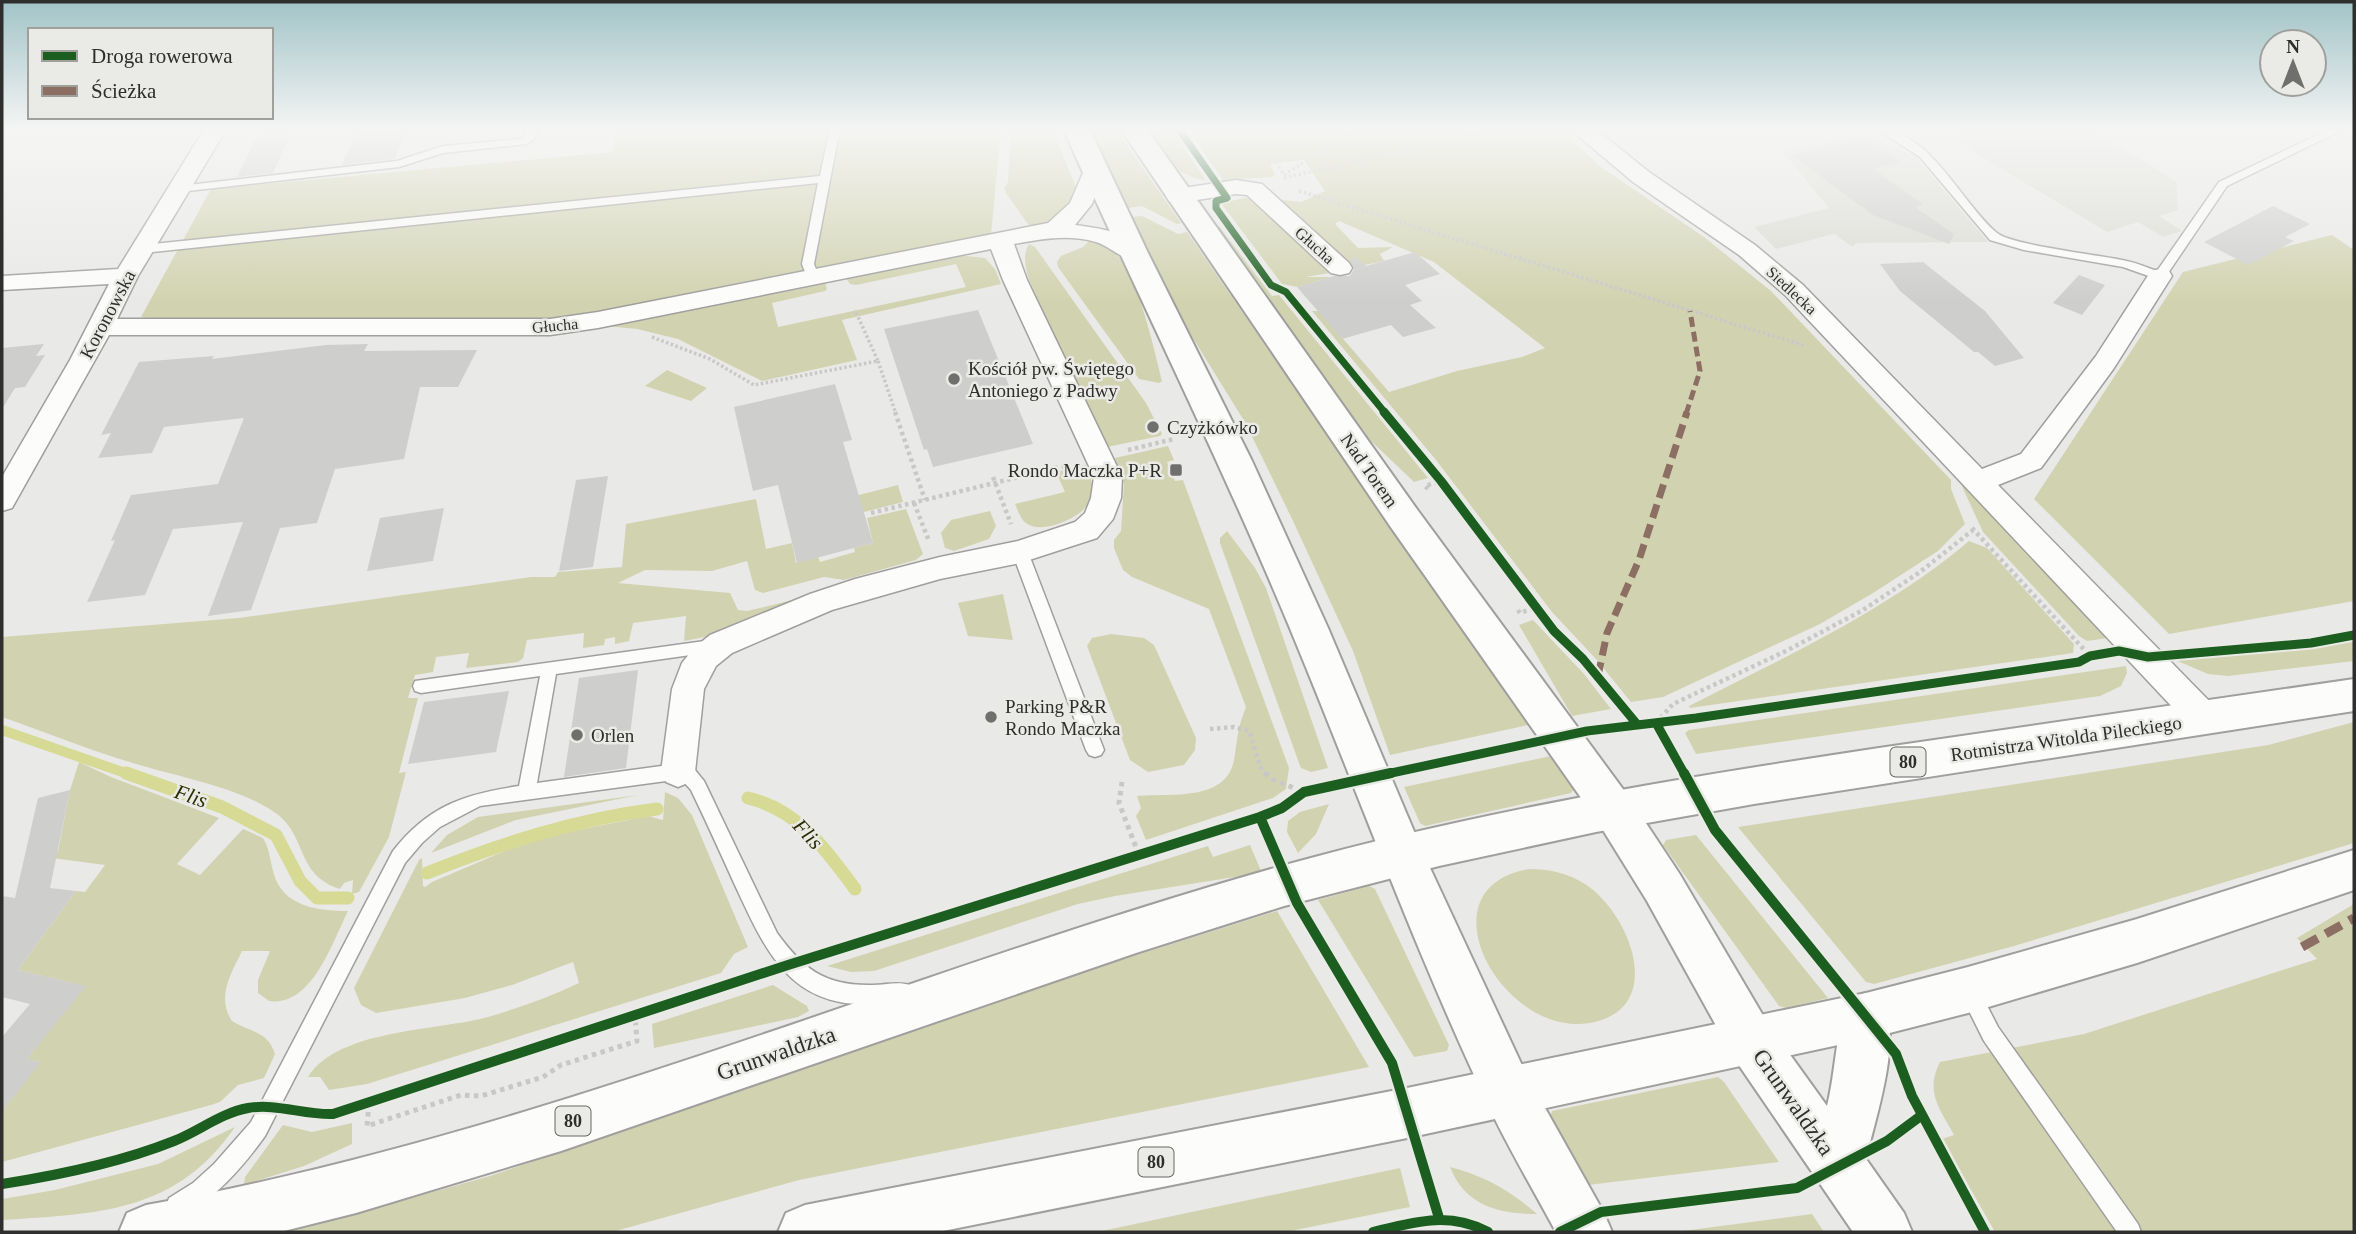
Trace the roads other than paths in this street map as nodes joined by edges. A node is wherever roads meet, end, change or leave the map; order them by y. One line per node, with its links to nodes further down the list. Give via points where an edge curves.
1 (181, 186): 11 (street, Koronowska)
2 (209, 186): 11 (lane)
3 (761, 186): 15 (lane)
4 (824, 186): 20 (lane, via 808,264)
5 (1090, 186): 13 (street, via 1077,212)
6 (1101, 186): 16 (main road)
7 (1171, 186): 12 (main road, Nad Torem)
8 (1653, 186): 23 (street, Siedlecka, via 1747,250 1794,290)
9 (1950, 186): 19 (lane, via 1994,237 2126,264)
10 (2222, 186): 19 (lane)
11 (179, 189): 15 (street, Koronowska)
12 (1177, 195): 17 (street, Głucha, via 1246,187 1260,194); 34 (main road, Nad Torem)
13 (1055, 229): 14 (street, Głucha); 16 (street, Głucha, via 1104,236)
14 (1000, 240): 20 (street, Głucha); 25 (street, via 1108,477 1098,519 1086,530)
15 (143, 249): 18 (street, Koronowska)
16 (1133, 253): 35 (main road, via 1240,473)
17 (1340, 268)
18 (126, 276): 21 (street); 22 (street, Koronowska)
19 (2160, 276): 23 (street, via 2105,362 2031,461)
20 (814, 277): 22 (street, Głucha, via 550,327)
21 (2, 283)
22 (101, 327): 24 (street, Koronowska)
23 (1978, 480): 30 (street, Siedlecka)
24 (2, 501)
25 (1020, 552): 26 (street, via 940,568 821,601); 31 (lane)
26 (722, 645): 27 (lane); 32 (street, via 705,657 688,690)
27 (549, 670): 28 (lane); 33 (lane)
28 (421, 686)
29 (2354, 695): 30 (main road, Rotmistrza Witolda Pileckiego / 80)
30 (2204, 718): 34 (main road, Rotmistrza Witolda Pileckiego / 80)
31 (1095, 750)
32 (688, 779): 33 (lane); 37 (lane, via 770,939 800,976 833,992 856,994 888,994)
33 (527, 792): 43 (lane, via 454,808 414,837 399,857 258,1129 231,1163 191,1199)
34 (1613, 809): 35 (main road, 80); 40 (main road, Nad Torem)
35 (1402, 855): 37 (main road, Grunwaldzka / 80, via 1248,897); 41 (main road)
36 (2354, 870): 38 (main road, 80, via 2157,935)
37 (992, 979): 44 (main road, Grunwaldzka / 80, via 469,1156 302,1201)
38 (1968, 990): 39 (main road, 80); 48 (lane, via 1991,1034)
39 (1866, 1016): 40 (main road, 80); 42 (main road, via 1860,1077)
40 (1751, 1041): 41 (main road, 80); 42 (main road, Grunwaldzka)
41 (1508, 1092): 45 (main road, 80); 46 (main road)
42 (1838, 1166): 47 (main road, Grunwaldzka)
43 (129, 1232)
44 (146, 1232)
45 (805, 1232)
46 (1585, 1232)
47 (1885, 1232)
48 (2130, 1232)

